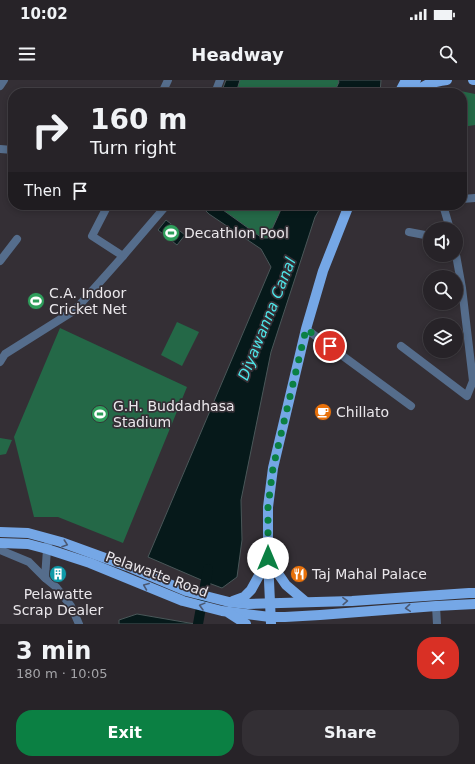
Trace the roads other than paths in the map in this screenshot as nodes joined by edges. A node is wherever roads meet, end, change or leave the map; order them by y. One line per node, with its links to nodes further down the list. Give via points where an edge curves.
1 (4, 80): 3 (street)
2 (447, 80): 4 (main road, via 436,81)
3 (0, 86)
4 (420, 88)
5 (105, 210): 13 (street, via 92,236)
6 (163, 210): 13 (street)
7 (347, 210): 16 (main road, via 323,270)
8 (444, 210): 9 (street)
9 (448, 222)
10 (409, 232): 11 (street)
11 (423, 235)
12 (17, 239): 14 (street)
13 (124, 256): 18 (street, via 75,310 6,354)
14 (0, 261)
15 (457, 262): 19 (street)
16 (306, 329): 20 (street); 25 (main road, via 273,468 268,507)
17 (401, 346): 19 (street, via 467,396)
18 (0, 362)
19 (474, 381)
20 (411, 406)
21 (0, 532): 23 (main road, Pelawatte Road, via 28,533)
22 (0, 543): 23 (main road, Pelawatte Road)
23 (48, 544): 26 (street); 32 (main road, Pelawatte Road, one-way to 23, via 182,601); 32 (main road, Pelawatte Road, one-way to 32, via 61,542)
24 (0, 550): 26 (street, via 29,562)
25 (268, 558): 28 (main road, via 286,585); 29 (main road); 32 (main road, via 244,597)
26 (45, 578): 35 (street, via 71,606)
27 (475, 593): 28 (main road, Pelawatte Road, one-way to 27)
28 (306, 602): 29 (main road, Pelawatte Road)
29 (270, 603): 32 (main road, Pelawatte Road); 34 (main road)
30 (475, 604): 31 (main road, Pelawatte Road)
31 (436, 606): 33 (main road, Pelawatte Road, one-way to 33); 38 (street)
32 (226, 607): 34 (main road, Pelawatte Road); 36 (main road)
33 (320, 615): 34 (main road, Pelawatte Road); 37 (main road)
34 (271, 620)
35 (79, 624)
36 (246, 624)
37 (301, 624)
38 (437, 624)

